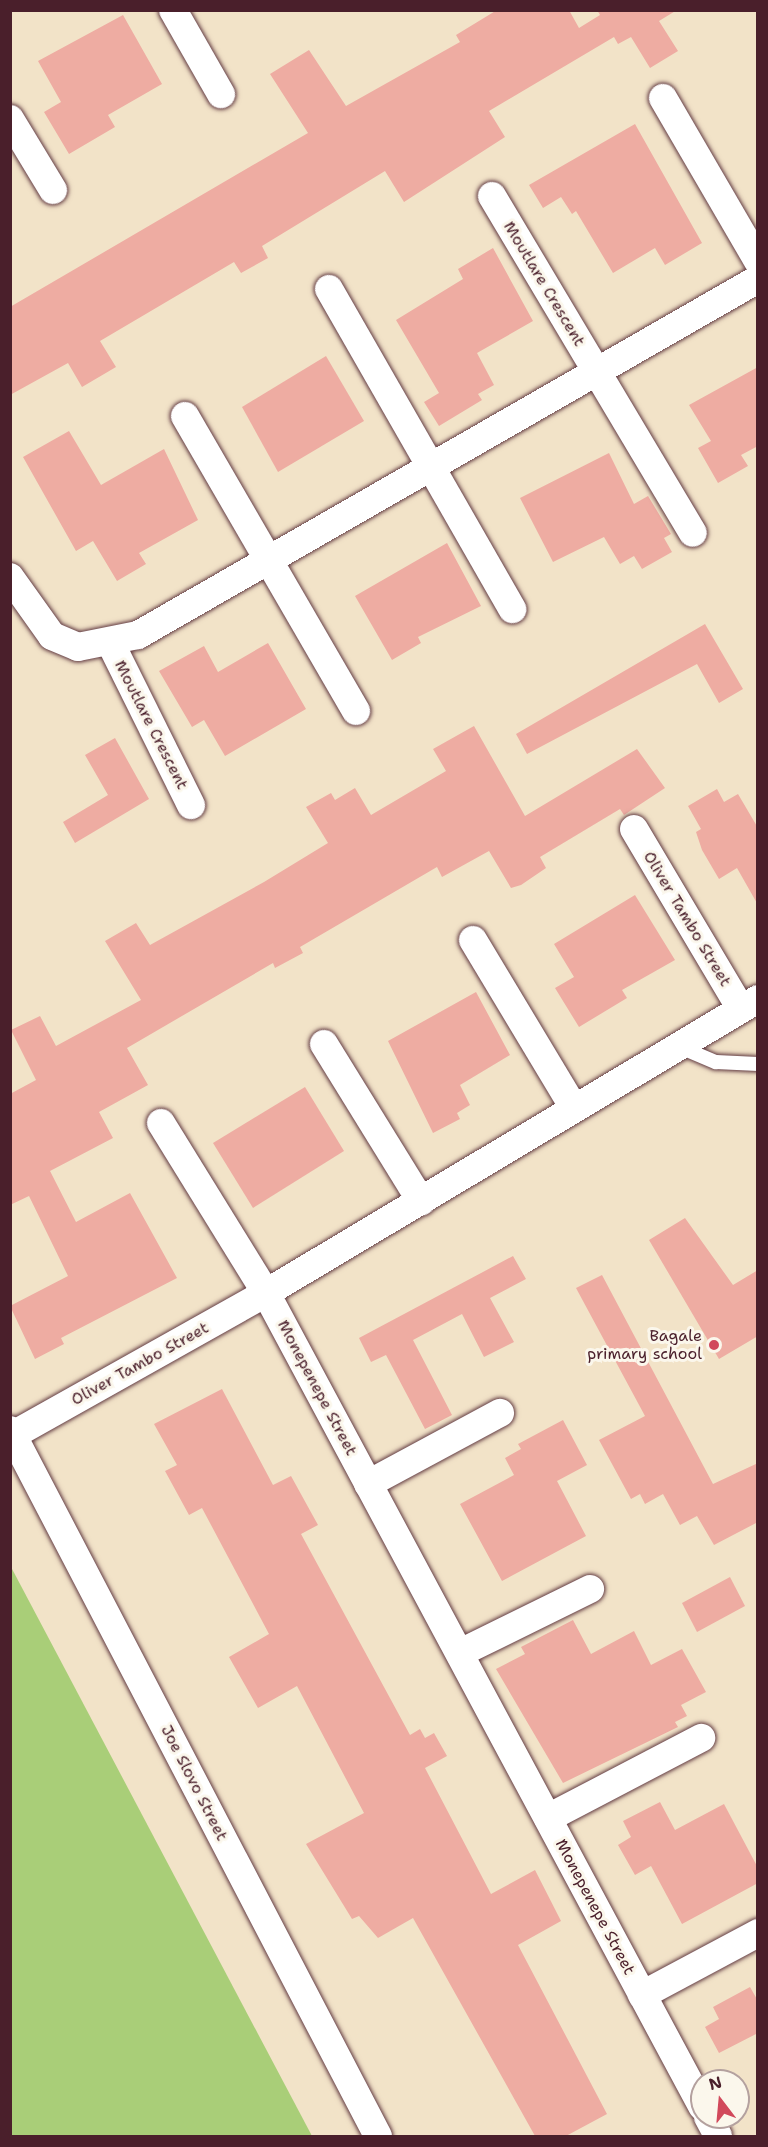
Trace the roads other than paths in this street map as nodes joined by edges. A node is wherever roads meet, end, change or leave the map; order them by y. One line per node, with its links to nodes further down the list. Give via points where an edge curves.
1 (173, 10): 2 (street)
2 (221, 94)
3 (663, 98): 7 (street)
4 (10, 119): 5 (street)
5 (53, 190)
6 (492, 196): 10 (street, Moutlare Crescent)
7 (758, 261)
8 (758, 279): 10 (street, Moutlare Crescent)
9 (329, 289): 12 (street)
10 (597, 372): 12 (street, Moutlare Crescent); 13 (street, Moutlare Crescent)
11 (185, 416): 14 (street)
12 (429, 468): 14 (street, Moutlare Crescent); 16 (street)
13 (693, 533)
14 (270, 559): 17 (street, Moutlare Crescent, via 138,635); 18 (street)
15 (10, 577): 17 (street, Moutlare Crescent, via 52,636 78,647)
16 (512, 609)
17 (111, 644): 19 (street, Moutlare Crescent)
18 (356, 711)
19 (191, 805)
20 (634, 829): 22 (street, Oliver Tambo Street)
21 (473, 940): 26 (street)
22 (749, 1004): 24 (street, Oliver Tambo Street)
23 (324, 1044): 28 (street)
24 (678, 1046): 25 (lane, via 717,1062); 26 (street, Oliver Tambo Street)
25 (758, 1064)
26 (574, 1108): 28 (street, Oliver Tambo Street)
27 (161, 1123): 29 (street)
28 (421, 1200): 29 (street, Oliver Tambo Street)
29 (266, 1293): 31 (street, Oliver Tambo Street); 32 (street, Monepenepe Street)
30 (500, 1413): 32 (street)
31 (12, 1432): 40 (street, Joe Slovo Street)
32 (368, 1484): 34 (street, Monepenepe Street)
33 (590, 1588): 34 (street)
34 (460, 1653): 36 (street, Monepenepe Street)
35 (701, 1738): 36 (street)
36 (548, 1818): 38 (street, Monepenepe Street)
37 (758, 1933): 38 (street)
38 (642, 1995): 39 (street, Monepenepe Street)
39 (690, 2084)
40 (378, 2136)

